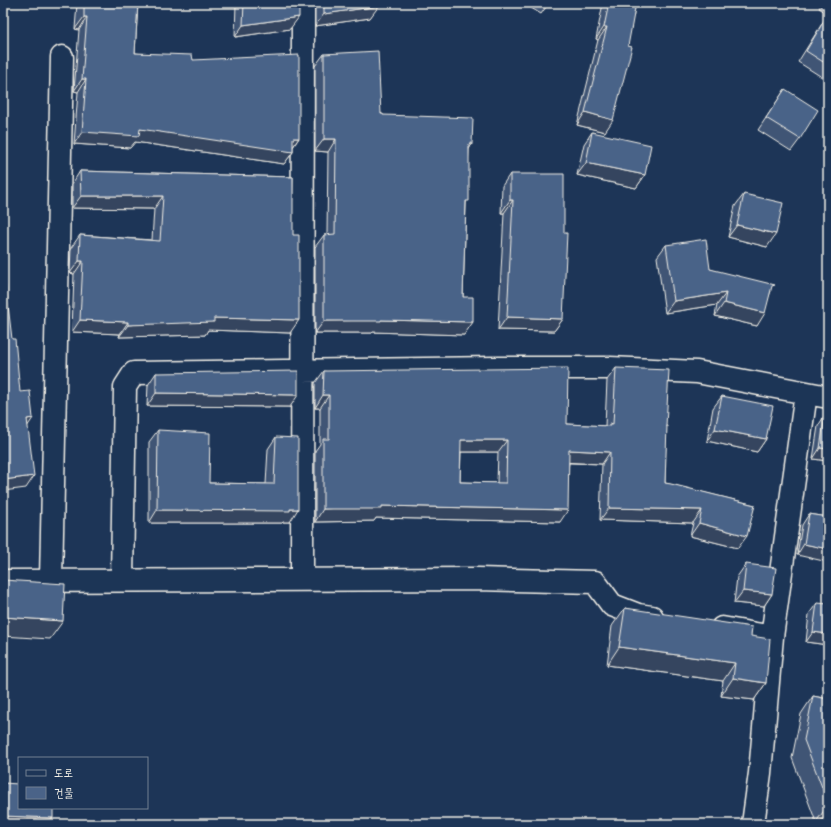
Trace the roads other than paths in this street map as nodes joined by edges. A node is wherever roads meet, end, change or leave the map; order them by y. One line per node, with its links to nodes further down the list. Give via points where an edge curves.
1 (303, 3): 3 (street)
2 (62, 57): 7 (street)
3 (302, 371): 4 (street, via 610,368 697,372); 6 (street); 8 (street, via 134,373 125,387)
4 (806, 393): 5 (street); 12 (street)
5 (828, 397)
6 (302, 579): 8 (street); 10 (street, via 594,582 612,606 638,615)
7 (51, 580): 8 (street); 9 (street)
8 (122, 580)
9 (3, 581)
10 (670, 620)
11 (701, 625): 12 (street)
12 (772, 636): 13 (street)
13 (753, 824)

